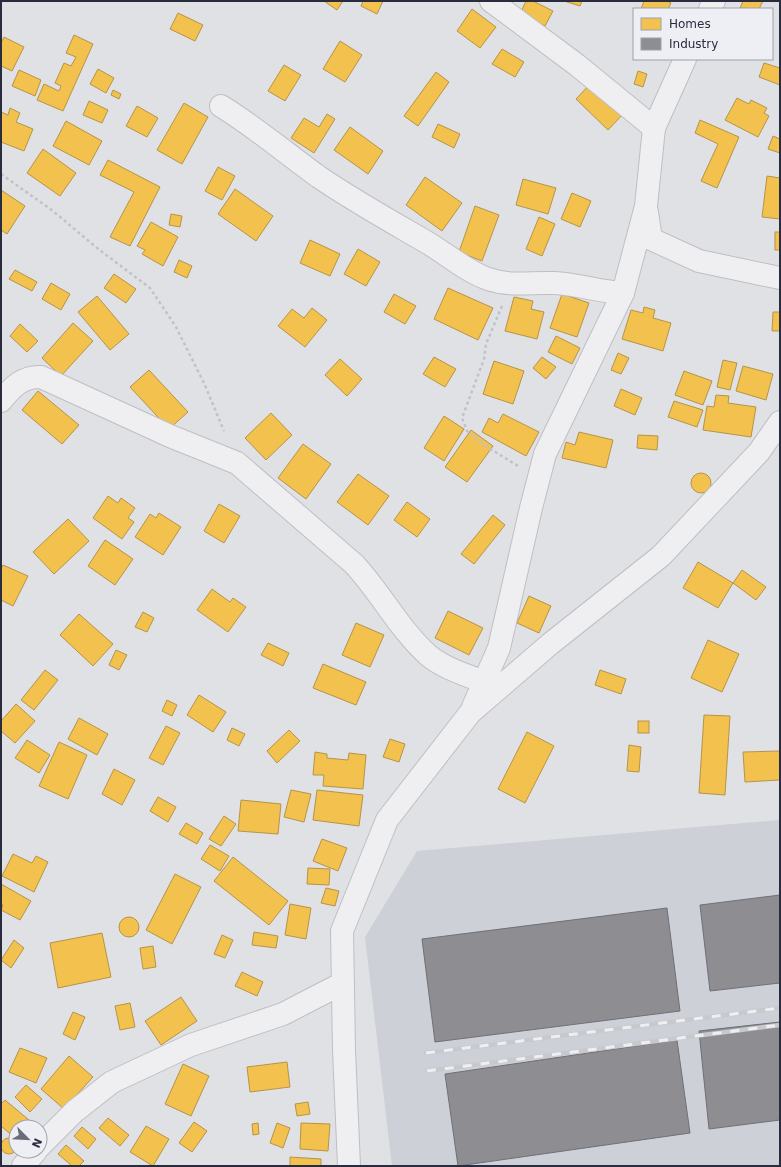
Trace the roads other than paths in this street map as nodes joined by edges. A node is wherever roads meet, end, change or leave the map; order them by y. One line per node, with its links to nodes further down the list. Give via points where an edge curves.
1 (491, 1): 4 (street, via 577,65)
2 (685, 60): 4 (street)
3 (221, 106): 7 (street, via 248,122 320,177 486,278 507,284 554,283 576,285 601,292)
4 (654, 128): 5 (street)
5 (646, 206): 6 (street, via 651,239 699,261); 7 (street)
6 (780, 278)
7 (623, 293): 10 (street, via 545,454 499,648)
8 (1, 401): 10 (street, via 22,380 31,376 41,377 170,436 237,462 354,564 370,581 384,604 429,656)
9 (780, 422): 11 (street, via 759,452 661,556 550,644)
10 (484, 682): 11 (street)
11 (470, 713): 12 (street, via 387,820 342,931)
12 (343, 983): 13 (street, via 283,1014 191,1045 112,1082 74,1111); 14 (street)
13 (48, 1138)
14 (349, 1166)

